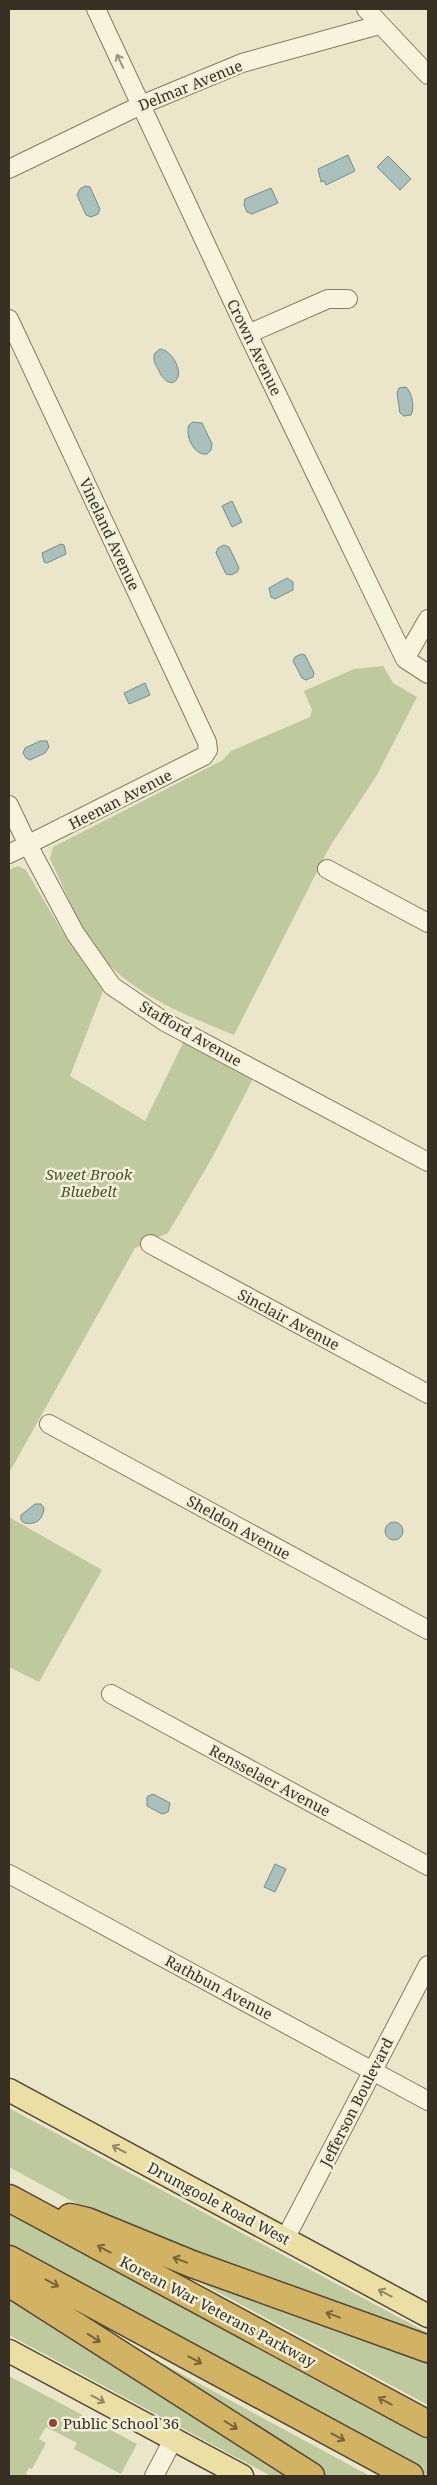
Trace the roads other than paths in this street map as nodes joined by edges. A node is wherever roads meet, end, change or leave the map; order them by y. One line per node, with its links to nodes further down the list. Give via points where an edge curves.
1 (96, 9): 5 (street, Crown Avenue, one-way to 1)
2 (366, 9): 3 (street)
3 (379, 25): 4 (street); 5 (street, Delmar Avenue, via 242,63)
4 (428, 75)
5 (141, 105): 6 (street, Delmar Avenue); 9 (street, Crown Avenue)
6 (9, 169)
7 (348, 299): 9 (street, via 328,299)
8 (9, 319): 13 (street, Vineland Avenue, via 208,742)
9 (248, 334): 11 (street, Crown Avenue)
10 (428, 619): 11 (street)
11 (405, 659): 12 (street)
12 (428, 674)
13 (208, 750): 15 (street, Heenan Avenue, via 204,756)
14 (9, 805): 15 (street, Stafford Avenue)
15 (28, 845): 16 (street, Heenan Avenue); 19 (street, Stafford Avenue, via 75,933 112,986 165,1022)
16 (9, 854)
17 (327, 869): 18 (street)
18 (428, 923)
19 (428, 1162)
20 (150, 1244): 21 (street, Sinclair Avenue)
21 (428, 1394)
22 (49, 1424): 23 (street, Sheldon Avenue)
23 (428, 1630)
24 (111, 1694): 25 (street, Rensselaer Avenue)
25 (428, 1866)
26 (9, 1874): 28 (street, Rathbun Avenue)
27 (428, 1965): 28 (street, Jefferson Boulevard)
28 (372, 2070): 30 (street, Rathbun Avenue); 32 (street, Jefferson Boulevard)
29 (9, 2090): 32 (main road, Drumgoole Road West, one-way to 29)
30 (428, 2101)
31 (16, 2202): 36 (highway, one-way to 31, via 192,2264 87,2221); 38 (highway, Korean War Veterans Parkway, one-way to 31)
32 (285, 2239): 35 (main road, Drumgoole Road West, one-way to 32)
33 (9, 2259): 43 (highway, one-way to 43)
34 (9, 2283): 42 (highway, one-way to 42)
35 (428, 2316)
36 (428, 2349)
37 (9, 2351): 39 (main road, one-way to 39)
38 (428, 2424)
39 (173, 2440): 40 (street); 41 (main road)
40 (154, 2476)
41 (242, 2476)
42 (311, 2476)
43 (410, 2476)

